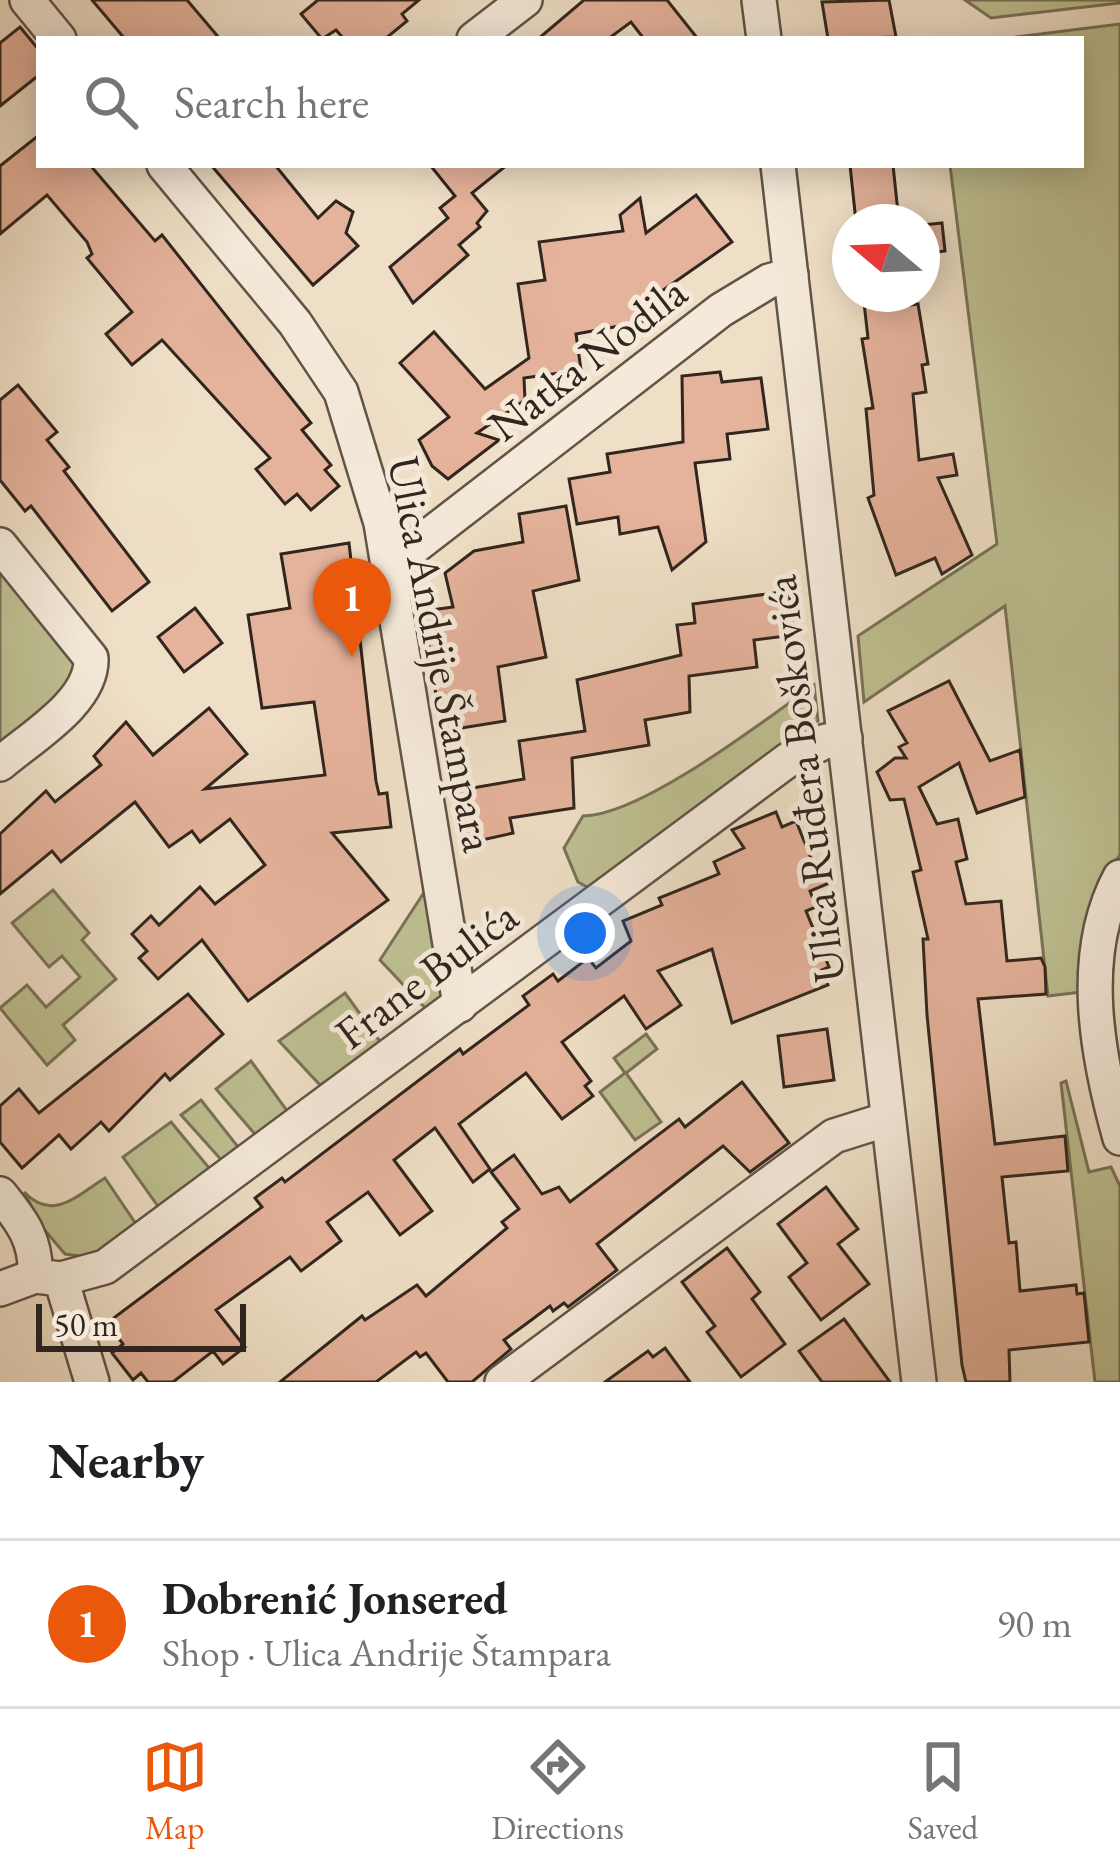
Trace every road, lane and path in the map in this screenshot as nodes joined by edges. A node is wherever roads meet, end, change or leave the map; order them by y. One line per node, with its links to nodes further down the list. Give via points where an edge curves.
1 (27, 0): 4 (street)
2 (525, 0): 5 (street)
3 (759, 0): 6 (street)
4 (57, 36)
5 (478, 36)
6 (764, 36)
7 (167, 168): 11 (street, Ulica Andrije Štampara, via 296,322 341,392)
8 (778, 168): 9 (street, Ulica Ruđera Boškovića)
9 (791, 275): 11 (street, Natka Nodila, via 721,310); 12 (street, Ulica Ruđera Boškovića)
10 (0, 545): 13 (street, via 92,668 70,703)
11 (387, 568): 15 (street, Ulica Andrije Štampara)
12 (845, 738): 15 (street, Frane Bulića, via 788,760); 16 (street, Ulica Ruđera Boškovića)
13 (0, 764)
14 (1120, 877): 17 (street, via 1098,939 1096,995)
15 (460, 1005): 19 (street, Frane Bulića, via 105,1268)
16 (888, 1119): 22 (street, via 834,1136); 23 (street, Ulica Ruđera Boškovića)
17 (1120, 1138)
18 (0, 1194): 19 (street)
19 (48, 1278): 20 (street, Frane Bulića); 21 (street)
20 (0, 1289)
21 (92, 1382)
22 (502, 1382)
23 (919, 1382)

